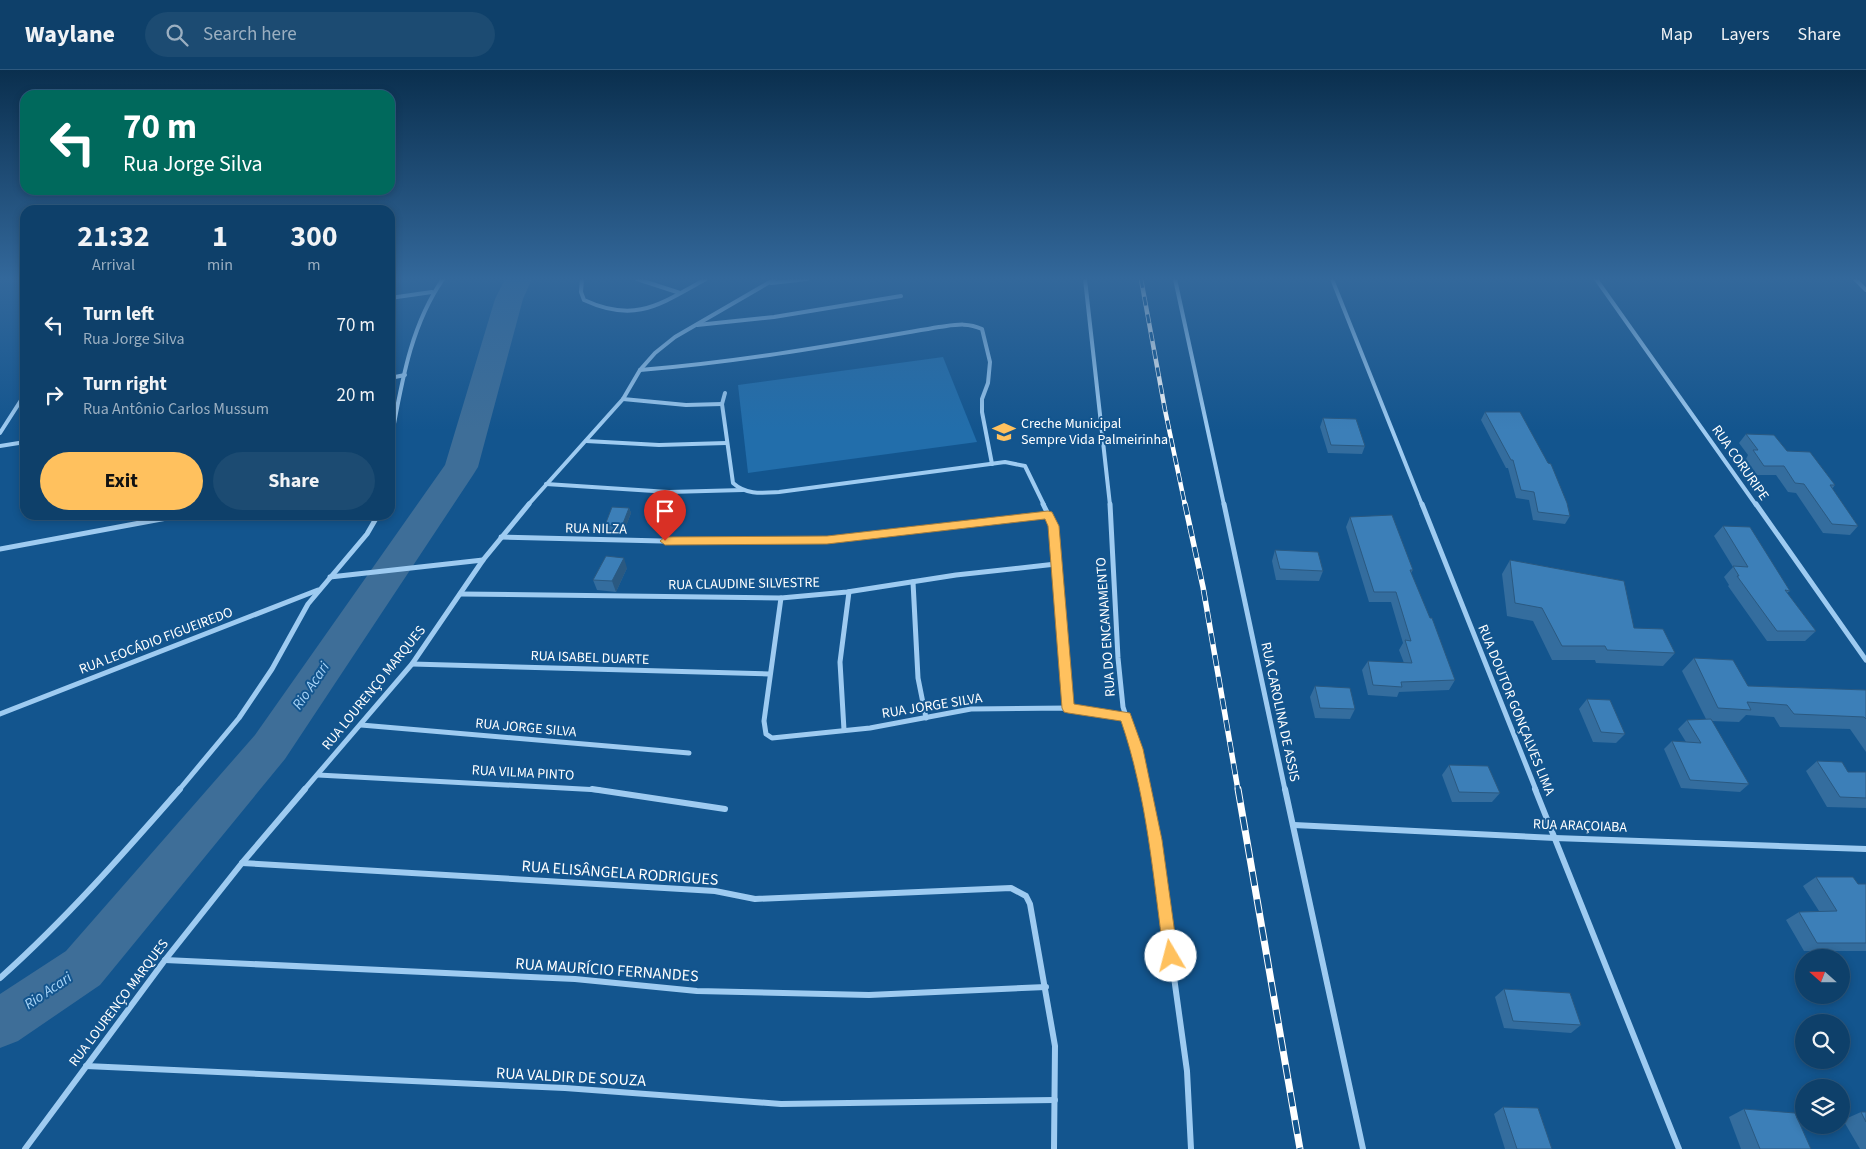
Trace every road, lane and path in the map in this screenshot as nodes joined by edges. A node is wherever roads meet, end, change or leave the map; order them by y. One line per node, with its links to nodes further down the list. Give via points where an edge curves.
1 (418, 329): 10 (street)
2 (687, 329): 9 (street, RUA LOURENÇO MARQUES, via 655,353)
3 (925, 329): 9 (street, via 727,362)
4 (982, 329): 22 (street, via 990,362 982,412)
5 (1091, 329): 43 (street, RUA DO ENCANAMENTO, via 1109,483 1118,658)
6 (1186, 329): 50 (street, RUA CAROLINA DE ASSIS)
7 (1352, 329): 51 (street, RUA DOUTOR GONÇALVES LIMA)
8 (1632, 329): 38 (street, RUA CORURIPE)
9 (640, 370): 13 (street, RUA LOURENÇO MARQUES)
10 (405, 375): 11 (street); 16 (street)
11 (395, 377)
12 (725, 392): 15 (street)
13 (623, 398): 15 (street, via 679,404); 18 (street, RUA LOURENÇO MARQUES)
14 (20, 402): 17 (street)
15 (722, 404): 20 (street)
16 (395, 422)
17 (0, 433)
18 (586, 441): 20 (street, via 658,445); 23 (street, RUA LOURENÇO MARQUES)
19 (20, 443): 21 (street)
20 (726, 443): 24 (street, via 733,483)
21 (0, 446)
22 (992, 464): 24 (street, via 779,492); 25 (street, via 1022,463)
23 (546, 484): 24 (street, via 644,492); 28 (street, RUA LOURENÇO MARQUES)
24 (743, 490)
25 (1048, 515): 28 (street, RUA NILZA, via 827,540 703,542); 31 (street, via 1054,526)
26 (158, 520): 29 (street)
27 (375, 520): 32 (street)
28 (501, 538): 30 (street, RUA LOURENÇO MARQUES)
29 (0, 550)
30 (483, 560): 32 (street); 36 (street, RUA LOURENÇO MARQUES)
31 (1056, 564): 33 (street, RUA CLAUDINE SILVESTRE); 41 (street)
32 (330, 577): 34 (street)
33 (912, 582): 35 (street, RUA CLAUDINE SILVESTRE); 44 (street, via 918,678)
34 (320, 589): 42 (street, RUA LEOCÁDIO FIGUEIREDO); 55 (street, via 308,604 267,678 196,771 32,950)
35 (849, 592): 37 (street, RUA CLAUDINE SILVESTRE); 46 (street, via 840,662)
36 (460, 594): 37 (street, RUA CLAUDINE SILVESTRE); 39 (street, RUA LOURENÇO MARQUES)
37 (781, 598): 40 (street)
38 (1866, 660)
39 (412, 664): 40 (street, RUA ISABEL DUARTE); 45 (street, RUA LOURENÇO MARQUES)
40 (769, 674): 46 (street, RUA JORGE SILVA, via 766,734 772,738)
41 (1068, 708): 43 (street, RUA JORGE SILVA); 44 (street, RUA JORGE SILVA, via 971,709)
42 (0, 714)
43 (1126, 717): 61 (street, RUA DO ENCANAMENTO, via 1137,749 1155,840 1187,1071)
44 (926, 718): 46 (street, RUA JORGE SILVA)
45 (361, 726): 47 (street, RUA JORGE SILVA); 48 (street, RUA LOURENÇO MARQUES)
46 (844, 730)
47 (689, 753)
48 (318, 775): 49 (street, RUA VILMA PINTO, via 586,788); 53 (street, RUA LOURENÇO MARQUES)
49 (726, 809)
50 (1294, 825): 51 (street, RUA ARAÇOIABA); 62 (street, RUA CAROLINA DE ASSIS)
51 (1555, 838): 52 (street, RUA ARAÇOIABA); 63 (street, RUA DOUTOR GONÇALVES LIMA)
52 (1866, 849)
53 (242, 863): 54 (street, RUA LOURENÇO MARQUES); 56 (street, RUA ELISÂNGELA RODRIGUES, via 715,891 755,899 1011,888 1026,896 1030,904)
54 (165, 960): 56 (street, RUA MAURÍCIO FERNANDES, via 575,979 697,991 869,995); 57 (street, RUA LOURENÇO MARQUES)
55 (0, 978)
56 (1046, 987): 58 (street, via 1055,1046)
57 (86, 1066): 58 (street, RUA VALDIR DE SOUZA, via 565,1088 781,1104); 59 (street, RUA LOURENÇO MARQUES)
58 (1055, 1100): 60 (street)
59 (25, 1149)
60 (1054, 1149)
61 (1191, 1149)
62 (1363, 1149)
63 (1679, 1149)

